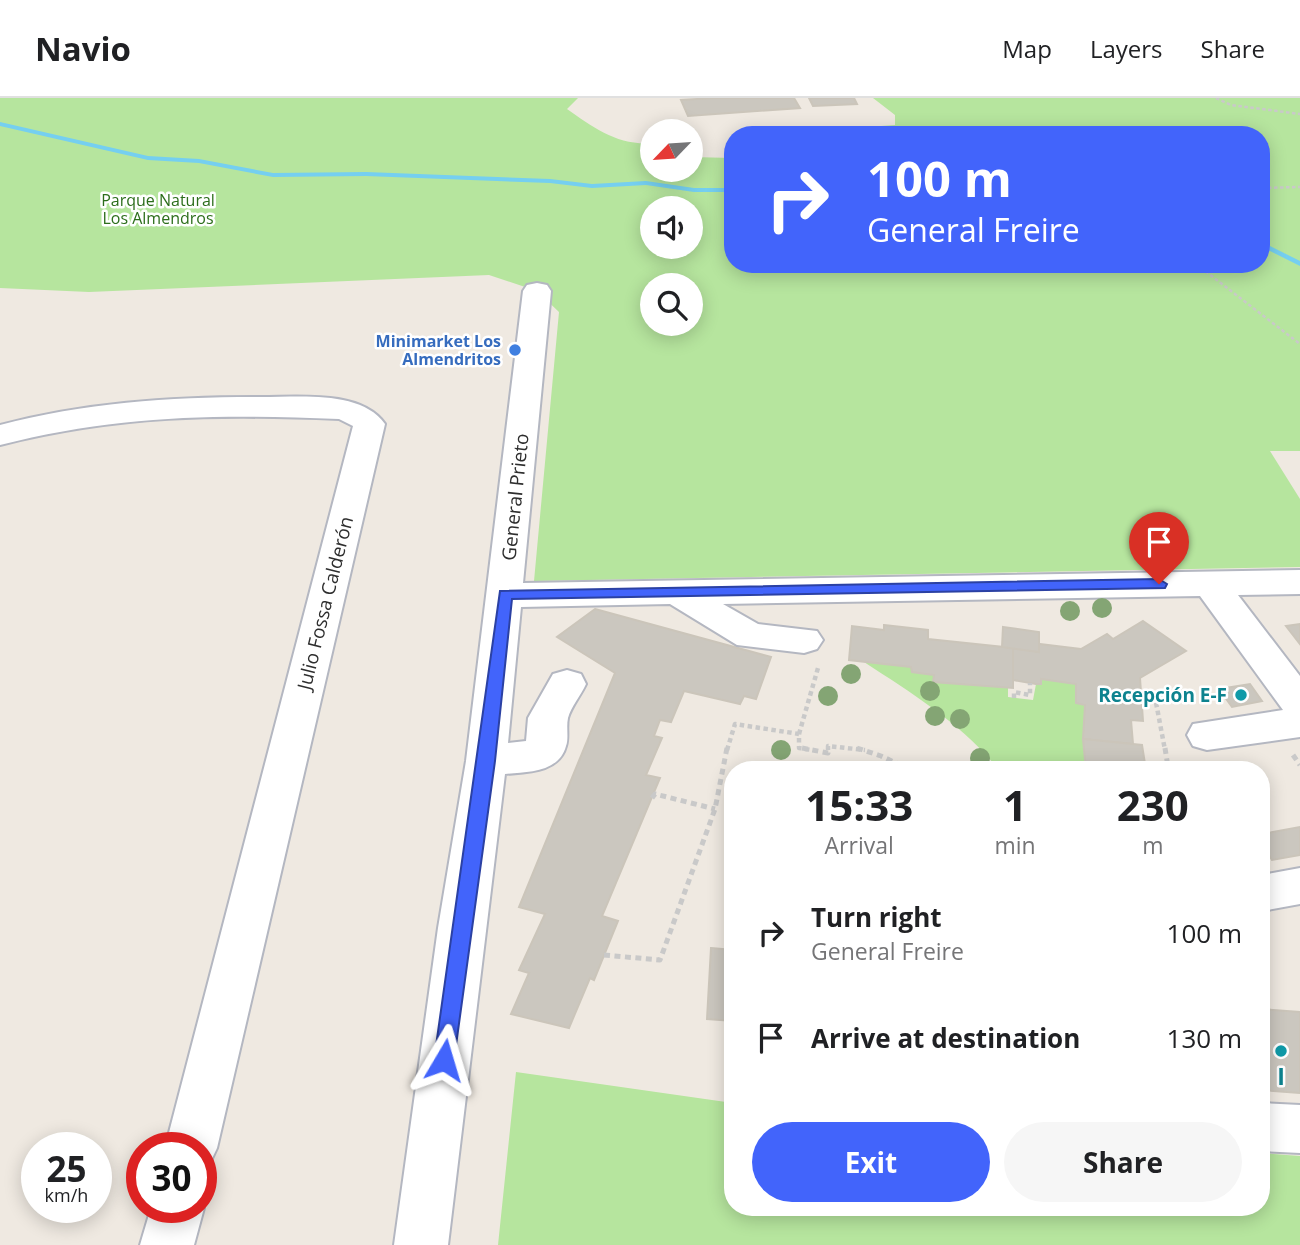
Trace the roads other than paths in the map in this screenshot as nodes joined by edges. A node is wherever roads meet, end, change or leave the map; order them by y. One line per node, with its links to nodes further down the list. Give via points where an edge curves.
1 (537, 291): 6 (street, General Prieto)
2 (0, 435): 17 (street, Julio Fossa Calderón, via 54,420 139,408 341,410 369,424)
3 (1300, 582): 4 (street)
4 (1210, 584): 5 (street); 9 (street)
5 (676, 592): 6 (street); 7 (street, via 750,636)
6 (505, 594): 12 (street, General Prieto)
7 (811, 652)
8 (567, 684): 12 (street, via 548,718 545,747 535,756)
9 (1300, 704)
10 (1300, 722): 11 (street)
11 (1207, 735)
12 (486, 761): 20 (street, General Prieto)
13 (1300, 886): 14 (street)
14 (1270, 892)
15 (1270, 1127): 16 (street)
16 (1300, 1129)
17 (195, 1132)
18 (173, 1223): 19 (street)
19 (167, 1245)
20 (421, 1245)

